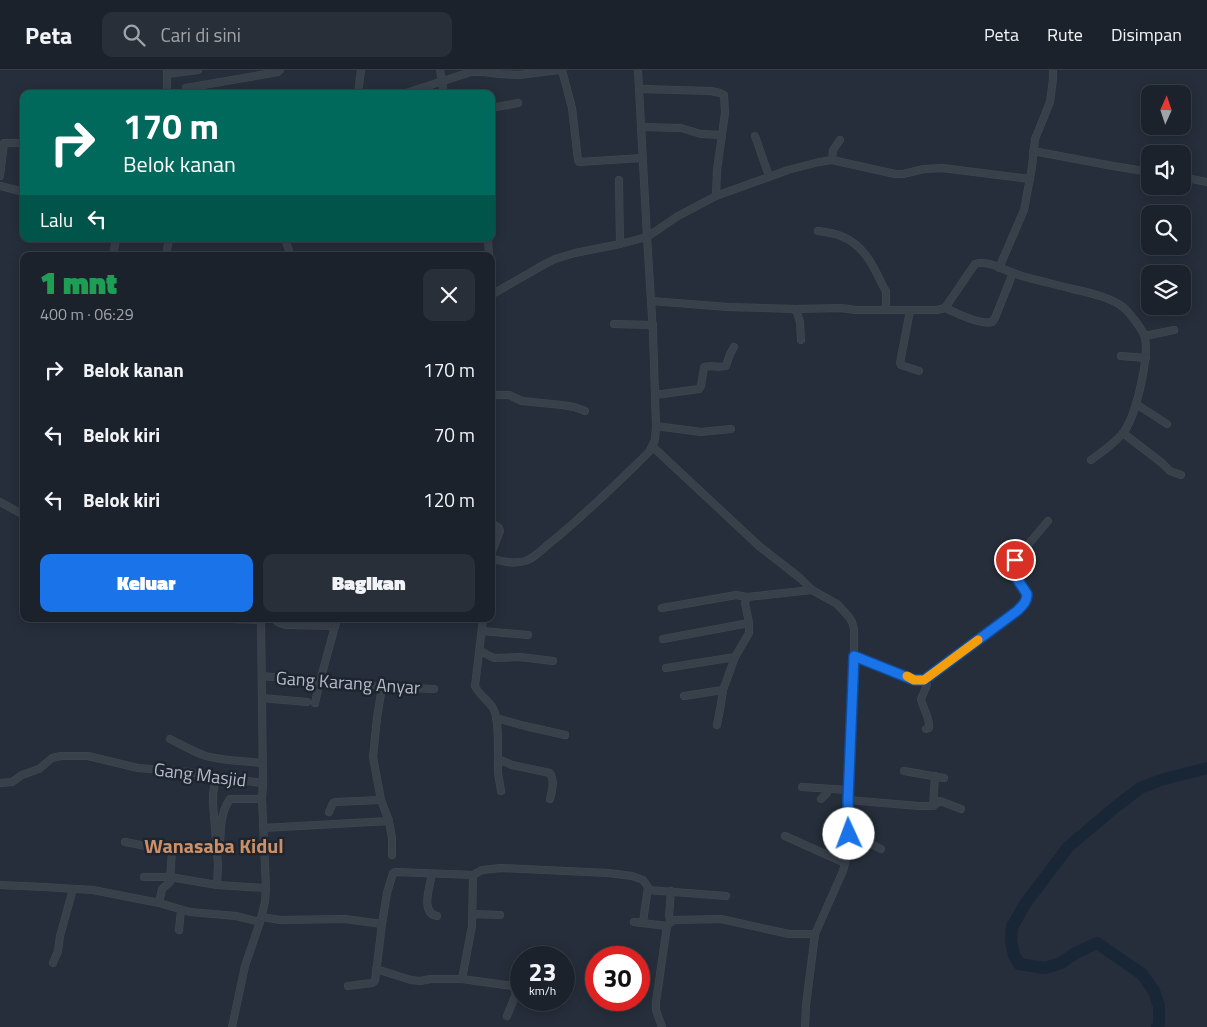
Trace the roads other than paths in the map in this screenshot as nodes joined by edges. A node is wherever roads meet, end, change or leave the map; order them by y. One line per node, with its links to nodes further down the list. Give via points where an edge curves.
1 (198, 70): 8 (street)
2 (280, 70): 10 (street)
3 (361, 70): 13 (street)
4 (440, 70): 9 (street)
5 (560, 70): 9 (street, via 512,75 471,72); 24 (street, via 572,108 579,162)
6 (638, 70): 11 (street)
7 (1053, 70): 23 (street, via 1050,102)
8 (167, 72): 12 (street)
9 (442, 81): 14 (street); 15 (street)
10 (186, 88)
11 (640, 89): 18 (street); 19 (street, via 723,94)
12 (167, 90)
13 (358, 90)
14 (415, 90)
15 (443, 90)
16 (518, 103): 17 (street)
17 (495, 107)
18 (641, 127): 19 (street, via 681,128); 24 (street)
19 (722, 136): 35 (street)
20 (756, 136): 28 (street)
21 (840, 140): 25 (street, via 833,150)
22 (20, 143): 27 (street, via 4,143)
23 (1033, 151): 26 (street); 29 (street)
24 (642, 158): 37 (street)
25 (832, 160): 28 (street); 29 (street, via 895,174 942,168)
26 (1141, 171)
27 (0, 176)
28 (769, 176): 35 (street)
29 (1030, 179): 39 (street, via 1024,210)
30 (1191, 179): 32 (street)
31 (620, 180): 38 (street)
32 (1207, 182)
33 (0, 186): 34 (street)
34 (20, 191)
35 (716, 196): 37 (street, via 678,216)
36 (818, 231): 45 (street, via 841,236 858,245 884,286)
37 (647, 238): 38 (street); 42 (street)
38 (620, 244): 41 (street, via 565,255)
39 (999, 268): 40 (street); 43 (street, via 986,263 975,264)
40 (1013, 273): 43 (street, via 992,322 974,320); 50 (street, via 1111,300 1126,310)
41 (495, 293)
42 (651, 301): 44 (street); 48 (street)
43 (945, 308): 46 (street)
44 (796, 309): 45 (street); 51 (street)
45 (886, 310): 46 (street)
46 (910, 311): 55 (street, via 900,363)
47 (614, 324): 48 (street)
48 (653, 325): 57 (street)
49 (1174, 330): 50 (street)
50 (1145, 336): 54 (street)
51 (801, 340)
52 (734, 347): 57 (street, via 726,366 704,367 699,389)
53 (1121, 356): 54 (street)
54 (1146, 358): 58 (street)
55 (919, 371)
56 (495, 395): 59 (street)
57 (655, 395): 61 (street)
58 (1136, 404): 60 (street); 63 (street)
59 (585, 411)
60 (1167, 424)
61 (656, 426): 62 (street, via 701,432); 64 (street)
62 (731, 428)
63 (1123, 433): 65 (street); 66 (street, via 1170,471)
64 (653, 447): 72 (street, via 532,558 512,562); 73 (street, via 759,546)
65 (1091, 460)
66 (1181, 474)
67 (0, 502): 68 (street)
68 (20, 513)
69 (1048, 521): 90 (street, via 1012,566 1027,594 1025,602)
70 (495, 526): 71 (street, via 500,531)
71 (495, 544)
72 (495, 559)
73 (810, 587): 74 (street); 85 (street, via 849,616 854,629)
74 (747, 597): 75 (street, via 736,595); 80 (street)
75 (662, 608)
76 (262, 622): 89 (street)
77 (277, 622): 78 (street, via 286,625)
78 (336, 622): 91 (street)
79 (483, 622): 81 (street)
80 (749, 623): 83 (street); 86 (street, via 749,633)
81 (482, 631): 82 (street); 84 (street)
82 (528, 635)
83 (663, 639)
84 (480, 651): 87 (street, via 494,658 520,656); 99 (street, via 476,686 491,705)
85 (854, 656): 90 (street, via 914,680); 114 (street)
86 (735, 657): 88 (street); 94 (street)
87 (553, 661)
88 (666, 668)
89 (262, 676): 91 (street, Gang Karang Anyar); 96 (street)
90 (924, 680): 101 (street, via 927,687 921,699 930,725)
91 (322, 681): 92 (street, Gang Karang Anyar); 98 (street)
92 (382, 687): 93 (street, Gang Karang Anyar); 119 (street, via 373,757)
93 (434, 690)
94 (722, 690): 95 (street); 100 (street)
95 (684, 696)
96 (262, 698): 97 (street); 105 (street)
97 (307, 702)
98 (315, 703)
99 (496, 718): 102 (street); 104 (street)
100 (717, 725)
101 (926, 730)
102 (565, 735)
103 (170, 739): 105 (street, via 207,756)
104 (498, 759): 115 (street); 117 (street, via 550,773 553,785)
105 (262, 763): 111 (street)
106 (904, 771): 107 (street)
107 (935, 776): 109 (street); 121 (street)
108 (216, 777): 110 (street, Gang Masjid, via 138,768 88,756 61,756 12,782); 111 (street, Gang Masjid); 129 (street, via 213,804)
109 (944, 778)
110 (0, 783)
111 (263, 783): 116 (street)
112 (802, 787): 113 (street)
113 (827, 789): 114 (street); 118 (street)
114 (848, 790): 120 (street)
115 (501, 791)
116 (262, 798): 125 (street); 129 (street, via 230,799 224,809)
117 (550, 799)
118 (821, 799)
119 (381, 800): 123 (street, via 335,802); 124 (street)
120 (848, 800): 121 (street); 126 (street)
121 (933, 806): 122 (street, via 940,802)
122 (961, 809)
123 (329, 812)
124 (389, 821): 125 (street); 132 (street)
125 (263, 828): 140 (street)
126 (849, 834): 130 (street); 133 (street)
127 (785, 836): 133 (street)
128 (125, 842): 131 (street)
129 (217, 849): 131 (street); 139 (street)
130 (881, 849)
131 (172, 850): 137 (street)
132 (392, 855)
133 (845, 863): 156 (street)
134 (432, 874): 135 (street); 149 (street, via 427,905 432,915); 153 (street, via 393,873)
135 (473, 875): 142 (street, via 482,870 501,868 614,873 643,880); 147 (street)
136 (144, 877): 137 (street)
137 (170, 878): 139 (street); 145 (street)
138 (0, 885): 141 (street)
139 (217, 885): 140 (street)
140 (266, 888): 150 (street)
141 (73, 889): 145 (street); 157 (street)
142 (648, 890): 143 (street); 152 (street)
143 (671, 891): 144 (street); 154 (street)
144 (726, 896)
145 (159, 903): 146 (street)
146 (180, 910): 150 (street); 155 (street)
147 (473, 914): 148 (street); 159 (street)
148 (500, 915)
149 (437, 916)
150 (261, 920): 153 (street, via 345,919); 162 (street, via 248,953)
151 (634, 922): 152 (street)
152 (643, 922): 154 (street)
153 (382, 924): 158 (street)
154 (669, 924): 156 (street, via 675,920 721,919 789,934); 163 (street, via 656,1002)
155 (179, 930)
156 (815, 934): 164 (street)
157 (53, 963)
158 (376, 969): 159 (street, via 411,980); 160 (street, via 374,983)
159 (462, 979): 161 (street, via 516,984 516,994)
160 (348, 986)
161 (507, 1016)
162 (232, 1027)
163 (662, 1027)
164 (805, 1027)

